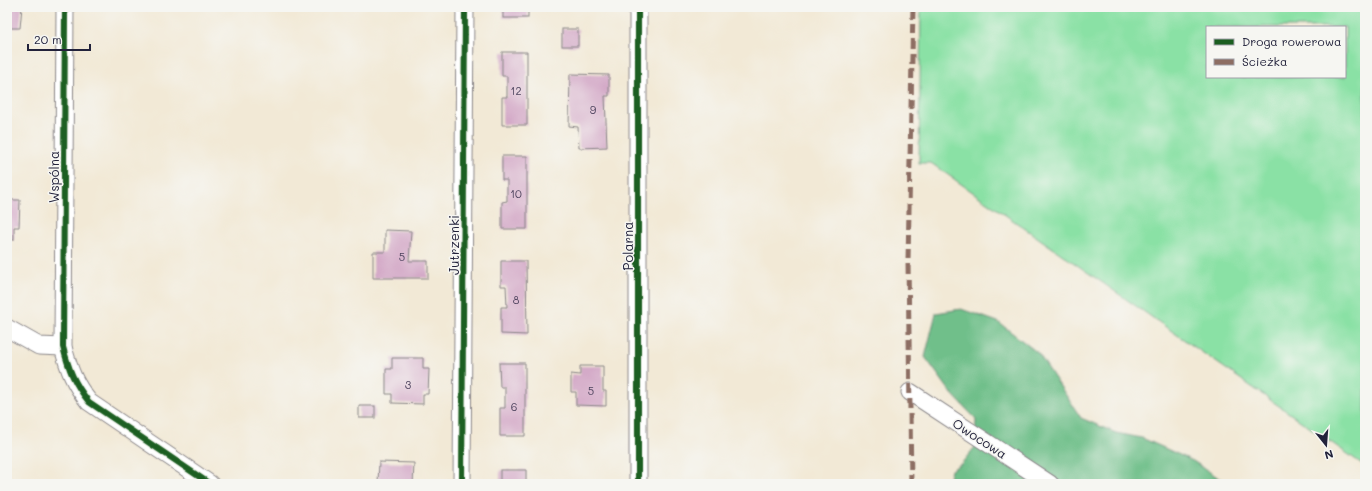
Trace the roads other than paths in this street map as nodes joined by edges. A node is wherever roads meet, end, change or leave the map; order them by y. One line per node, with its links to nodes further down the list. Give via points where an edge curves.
1 (65, 7): 5 (street, Wspólna)
2 (465, 7): 8 (street, Jutrzenki)
3 (638, 7): 9 (street, Polarna)
4 (7, 328): 5 (street, via 39,346)
5 (63, 347): 7 (street, Wspólna, via 68,369 89,402)
6 (910, 392): 10 (street, Owocowa)
7 (210, 484)
8 (462, 484)
9 (638, 484)
10 (1050, 484)

